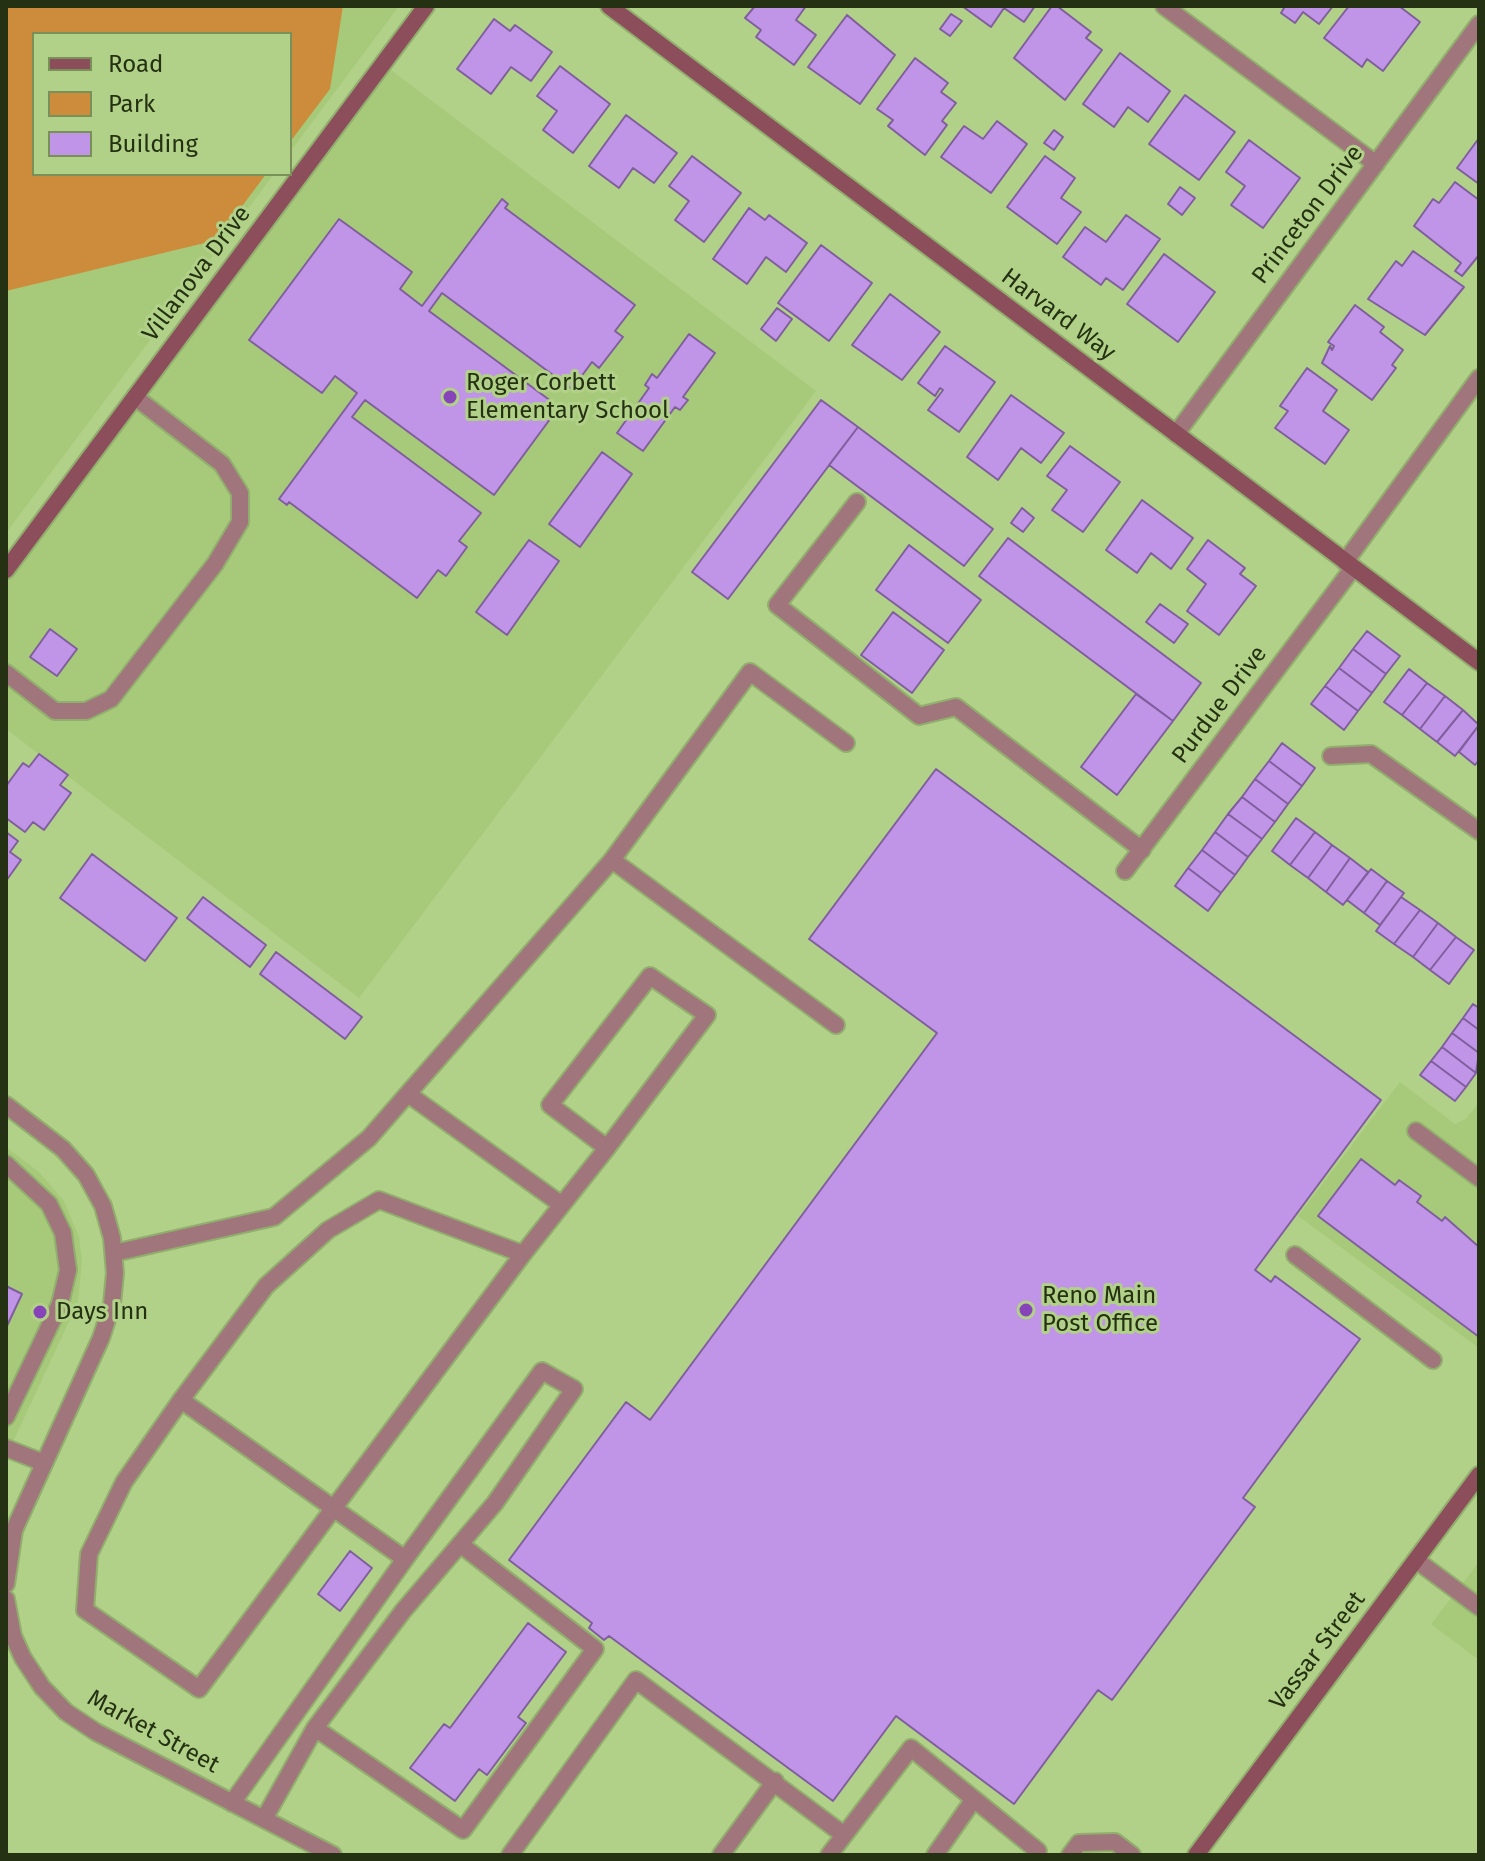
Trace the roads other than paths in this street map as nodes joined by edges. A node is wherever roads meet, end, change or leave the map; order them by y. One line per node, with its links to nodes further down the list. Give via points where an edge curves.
1 (426, 6): 7 (street, Villanova Drive)
2 (609, 6): 8 (street, Harvard Way)
3 (1164, 6): 5 (street)
4 (1479, 24): 5 (street, Princeton Drive)
5 (1376, 164): 8 (street, Princeton Drive)
6 (1479, 378): 10 (street, Purdue Drive)
7 (135, 397): 11 (street, Villanova Drive); 13 (street, via 222,464 240,493 240,522 215,564 111,699 86,711 55,711)
8 (1176, 434): 10 (street, Harvard Way)
9 (857, 502): 17 (street, via 777,605 919,716 956,707)
10 (1349, 565): 12 (street, Harvard Way); 17 (street, Purdue Drive)
11 (6, 570)
12 (1479, 662)
13 (6, 673)
14 (846, 743): 18 (street, via 750,672)
15 (1331, 756): 16 (street, via 1371,754)
16 (1479, 831)
17 (1142, 850): 19 (street, Purdue Drive)
18 (612, 860): 20 (street); 21 (street)
19 (1125, 871)
20 (836, 1025)
21 (408, 1094): 27 (street); 28 (street, via 369,1138 274,1217)
22 (6, 1105): 28 (street, via 63,1149 86,1175 103,1206)
23 (1416, 1131): 26 (street)
24 (607, 1148): 24 (street, via 707,1015 650,976 550,1105); 27 (street)
25 (6, 1164): 33 (street, via 49,1204 63,1233 68,1270 60,1304)
26 (1479, 1178)
27 (562, 1205): 29 (street)
28 (114, 1253): 35 (street, via 112,1304 101,1338)
29 (523, 1254): 32 (street, via 379,1200 328,1230 266,1286); 37 (street)
30 (1295, 1255): 31 (street)
31 (1433, 1360)
32 (181, 1400): 37 (street); 37 (street, via 124,1482 89,1554 85,1610 199,1689)
33 (6, 1417)
34 (6, 1448): 35 (street)
35 (44, 1463): 41 (street, via 14,1530)
36 (1479, 1475): 40 (street, Vassar Street)
37 (334, 1508): 39 (street)
38 (460, 1544): 39 (street, via 574,1389 542,1371); 45 (street); 45 (street, via 595,1649 463,1830)
39 (405, 1559): 48 (street)
40 (1416, 1560): 43 (street); 59 (street, Vassar Street)
41 (6, 1584)
42 (6, 1599): 44 (street, Market Street)
43 (1479, 1607)
44 (9, 1637): 48 (street, Market Street, via 66,1712)
45 (315, 1728): 49 (street)
46 (775, 1781): 50 (street); 52 (street, via 636,1680); 53 (street)
47 (974, 1799): 50 (street, via 911,1748); 55 (street); 56 (street, via 1038,1851)
48 (232, 1803): 49 (street, Market Street)
49 (264, 1819): 51 (street, Market Street)
50 (844, 1835): 54 (street)
51 (333, 1855)
52 (510, 1855)
53 (721, 1855)
54 (829, 1855)
55 (935, 1855)
56 (1035, 1855)
57 (1070, 1855): 58 (street, via 1079,1843 1115,1842)
58 (1132, 1855)
59 (1196, 1855)

